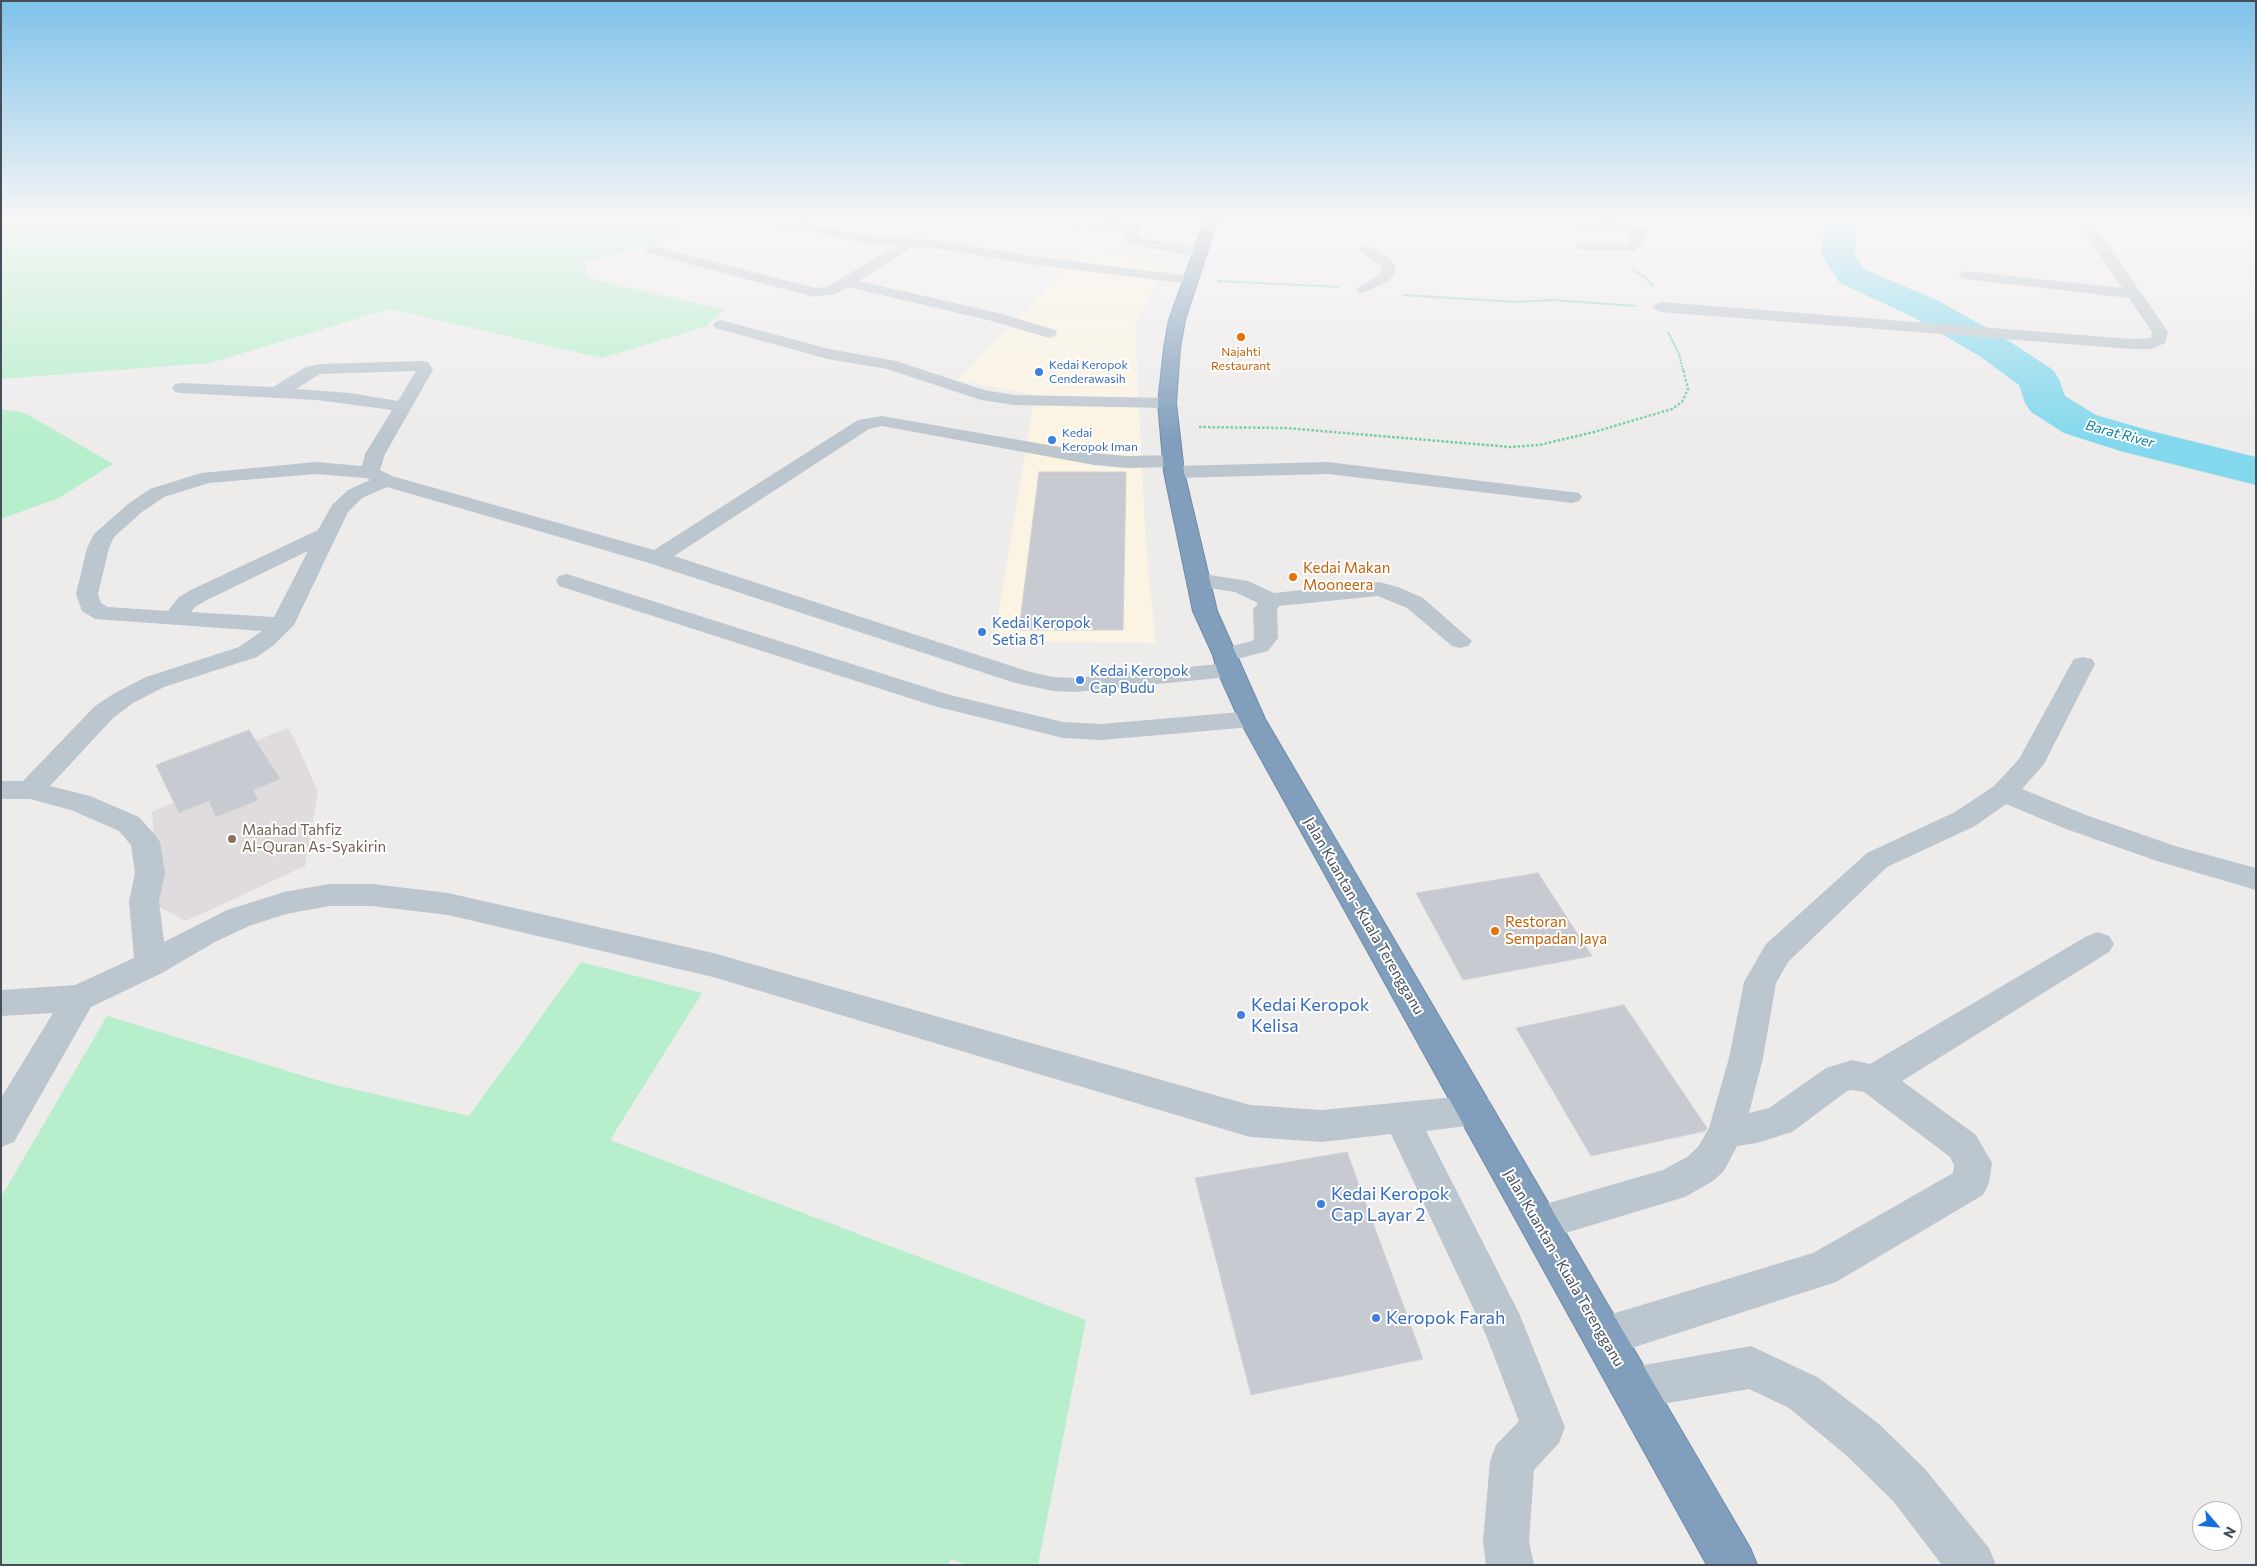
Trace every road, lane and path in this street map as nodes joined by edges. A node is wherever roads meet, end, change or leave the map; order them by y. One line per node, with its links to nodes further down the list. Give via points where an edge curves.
1 (888, 292): 8 (street)
2 (1187, 292): 11 (highway, Jalan Kuantan - Kuala Terengganu, via 1172,348)
3 (1387, 292): 6 (path, via 1433,298 1516,302 1553,300)
4 (2101, 292): 5 (street)
5 (2135, 294): 6 (street, via 2160,332 2159,340 2151,344)
6 (1661, 307): 13 (path, via 1688,389 1682,402 1672,409 1594,432 1526,447 1510,447 1286,428)
7 (721, 325): 11 (street, via 828,354 890,366 981,395 1014,400)
8 (1049, 333)
9 (181, 388): 10 (street)
10 (278, 392): 12 (street, via 350,398); 12 (street, via 320,369 422,366 425,370)
11 (1167, 403): 13 (highway, Jalan Kuantan - Kuala Terengganu)
12 (403, 407): 15 (street, via 375,454)
13 (1171, 427): 14 (highway, Jalan Kuantan - Kuala Terengganu)
14 (1174, 466): 16 (street, via 1328,468); 18 (street, via 1094,459 882,421 864,424); 19 (highway, Jalan Kuantan - Kuala Terengganu)
15 (378, 476): 17 (street, via 339,509); 18 (street); 22 (street, via 316,468 208,478 157,493 135,508 105,534 98,548 87,594 90,606 103,614)
16 (1572, 497)
17 (326, 534): 22 (street, via 199,595 187,602); 23 (street)
18 (656, 558): 25 (street, via 1024,678 1053,684 1105,683)
19 (1197, 580): 21 (street, via 1240,586); 25 (highway, Jalan Kuantan - Kuala Terengganu, via 1205,611)
20 (567, 582): 27 (street, via 943,701 1064,730 1101,732)
21 (1272, 600): 24 (street, via 1380,589 1415,603); 25 (street, via 1265,610 1266,638 1260,646)
22 (174, 619): 23 (street)
23 (282, 625): 29 (street, via 248,652 155,682 124,698 104,712)
24 (1460, 641)
25 (1227, 663): 27 (highway, Jalan Kuantan - Kuala Terengganu)
26 (2083, 664): 30 (street, via 2030,764)
27 (1252, 719): 37 (highway, Jalan Kuantan - Kuala Terengganu)
28 (1, 790): 29 (street)
29 (30, 790): 33 (street, via 80,802 129,824 145,842 150,872 144,901)
30 (2004, 792): 31 (street, via 2076,822 2158,850); 40 (street, via 1966,819 1877,860 1777,953 1760,982 1746,1058)
31 (2256, 878)
32 (2098, 944): 36 (street)
33 (151, 964): 34 (street); 38 (street, via 238,918 284,903 329,895 413,898 712,964 1250,1121 1322,1126)
34 (79, 998): 35 (street); 39 (street)
35 (1, 1003)
36 (1874, 1080): 40 (street, via 1852,1075 1838,1078 1779,1121); 42 (street, via 1963,1146 1973,1163 1970,1183 1822,1269)
37 (1475, 1110): 38 (street); 41 (highway, Jalan Kuantan - Kuala Terengganu)
38 (1401, 1118): 44 (street, via 1504,1327 1543,1427 1512,1462 1506,1541)
39 (1, 1131)
40 (1726, 1132): 41 (street, via 1711,1159 1672,1185)
41 (1539, 1223): 42 (highway, Jalan Kuantan - Kuala Terengganu)
42 (1604, 1336): 43 (highway, Jalan Kuantan - Kuala Terengganu)
43 (1633, 1388): 45 (highway, Jalan Kuantan - Kuala Terengganu); 46 (street, via 1751,1367 1804,1393 1863,1440 1909,1485)
44 (1510, 1565)
45 (1733, 1565)
46 (1972, 1565)

